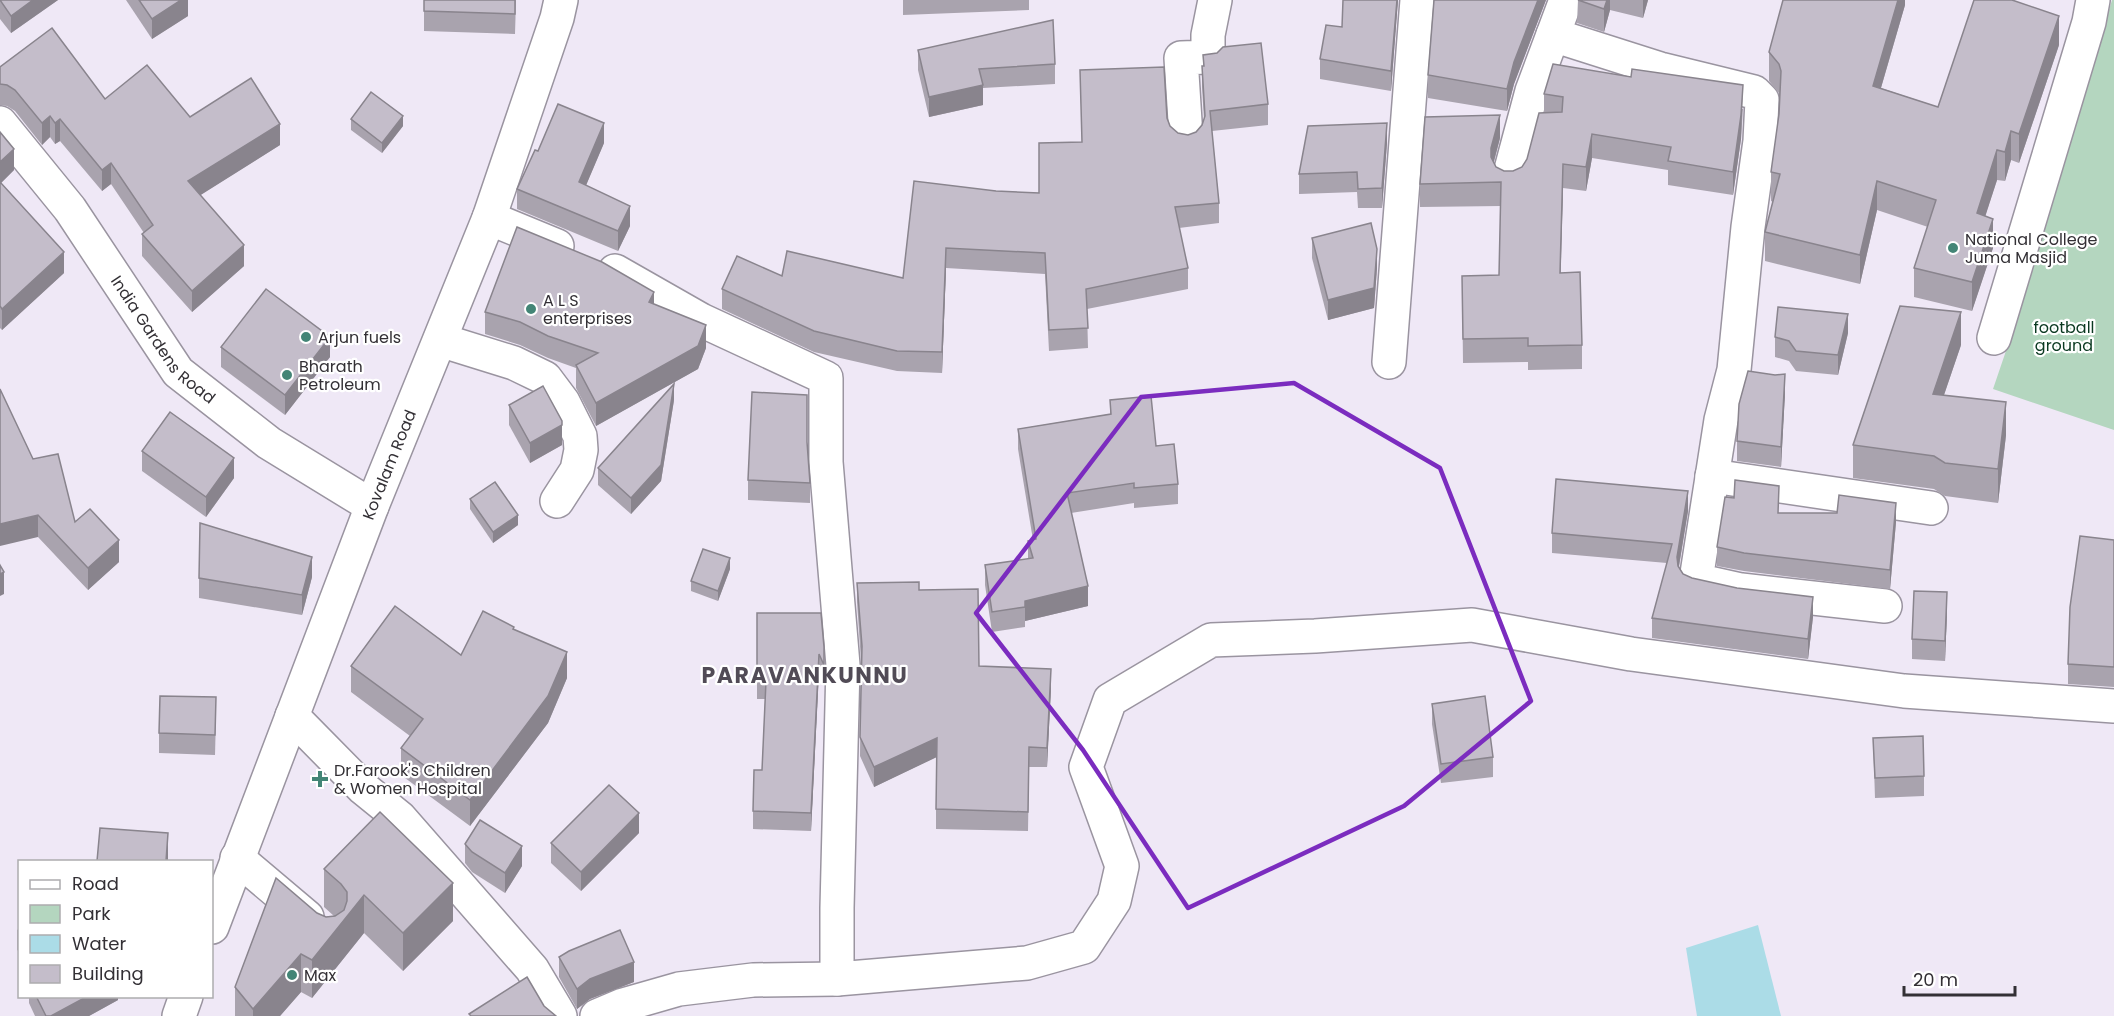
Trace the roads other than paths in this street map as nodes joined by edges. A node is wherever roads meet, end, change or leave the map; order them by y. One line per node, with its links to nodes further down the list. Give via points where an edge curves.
1 (561, 0): 10 (street, Kovalam Road)
2 (1215, 0): 8 (street, via 1208,57 1181,58)
3 (1417, 0): 13 (street)
4 (1566, 0): 6 (street)
5 (2093, 0): 11 (street)
6 (1553, 35): 9 (street); 14 (street, via 1660,69 1754,92 1762,100 1748,226 1746,372 1721,420)
7 (0, 123): 16 (street, India Gardens Road, via 70,209 178,372 269,443)
8 (1186, 137)
9 (1509, 177)
10 (489, 218): 12 (street, Kovalam Road); 24 (street, via 610,268 701,320 826,378 826,462 843,665)
11 (1994, 338)
12 (440, 340): 15 (street, via 514,363 545,378 580,436 577,470); 16 (street, Kovalam Road)
13 (1389, 362)
14 (1712, 476): 17 (street); 18 (street, via 1696,580 1741,590)
15 (557, 501)
16 (372, 506): 20 (street, Kovalam Road)
17 (1931, 508)
18 (1885, 606)
19 (2114, 706): 24 (street, via 1904,692 1631,654 1472,625 1211,640 1110,700 1086,767 1122,866 1114,901 1084,947 1027,963)
20 (292, 716): 21 (street, Kovalam Road); 27 (street, via 363,788 400,818 532,969)
21 (237, 858): 22 (street, Kovalam Road); 23 (street)
22 (213, 924)
23 (329, 936)
24 (837, 979): 28 (street, via 753,980 679,989)
25 (185, 998): 26 (street)
26 (178, 1016)
27 (560, 1016)
28 (597, 1016)

